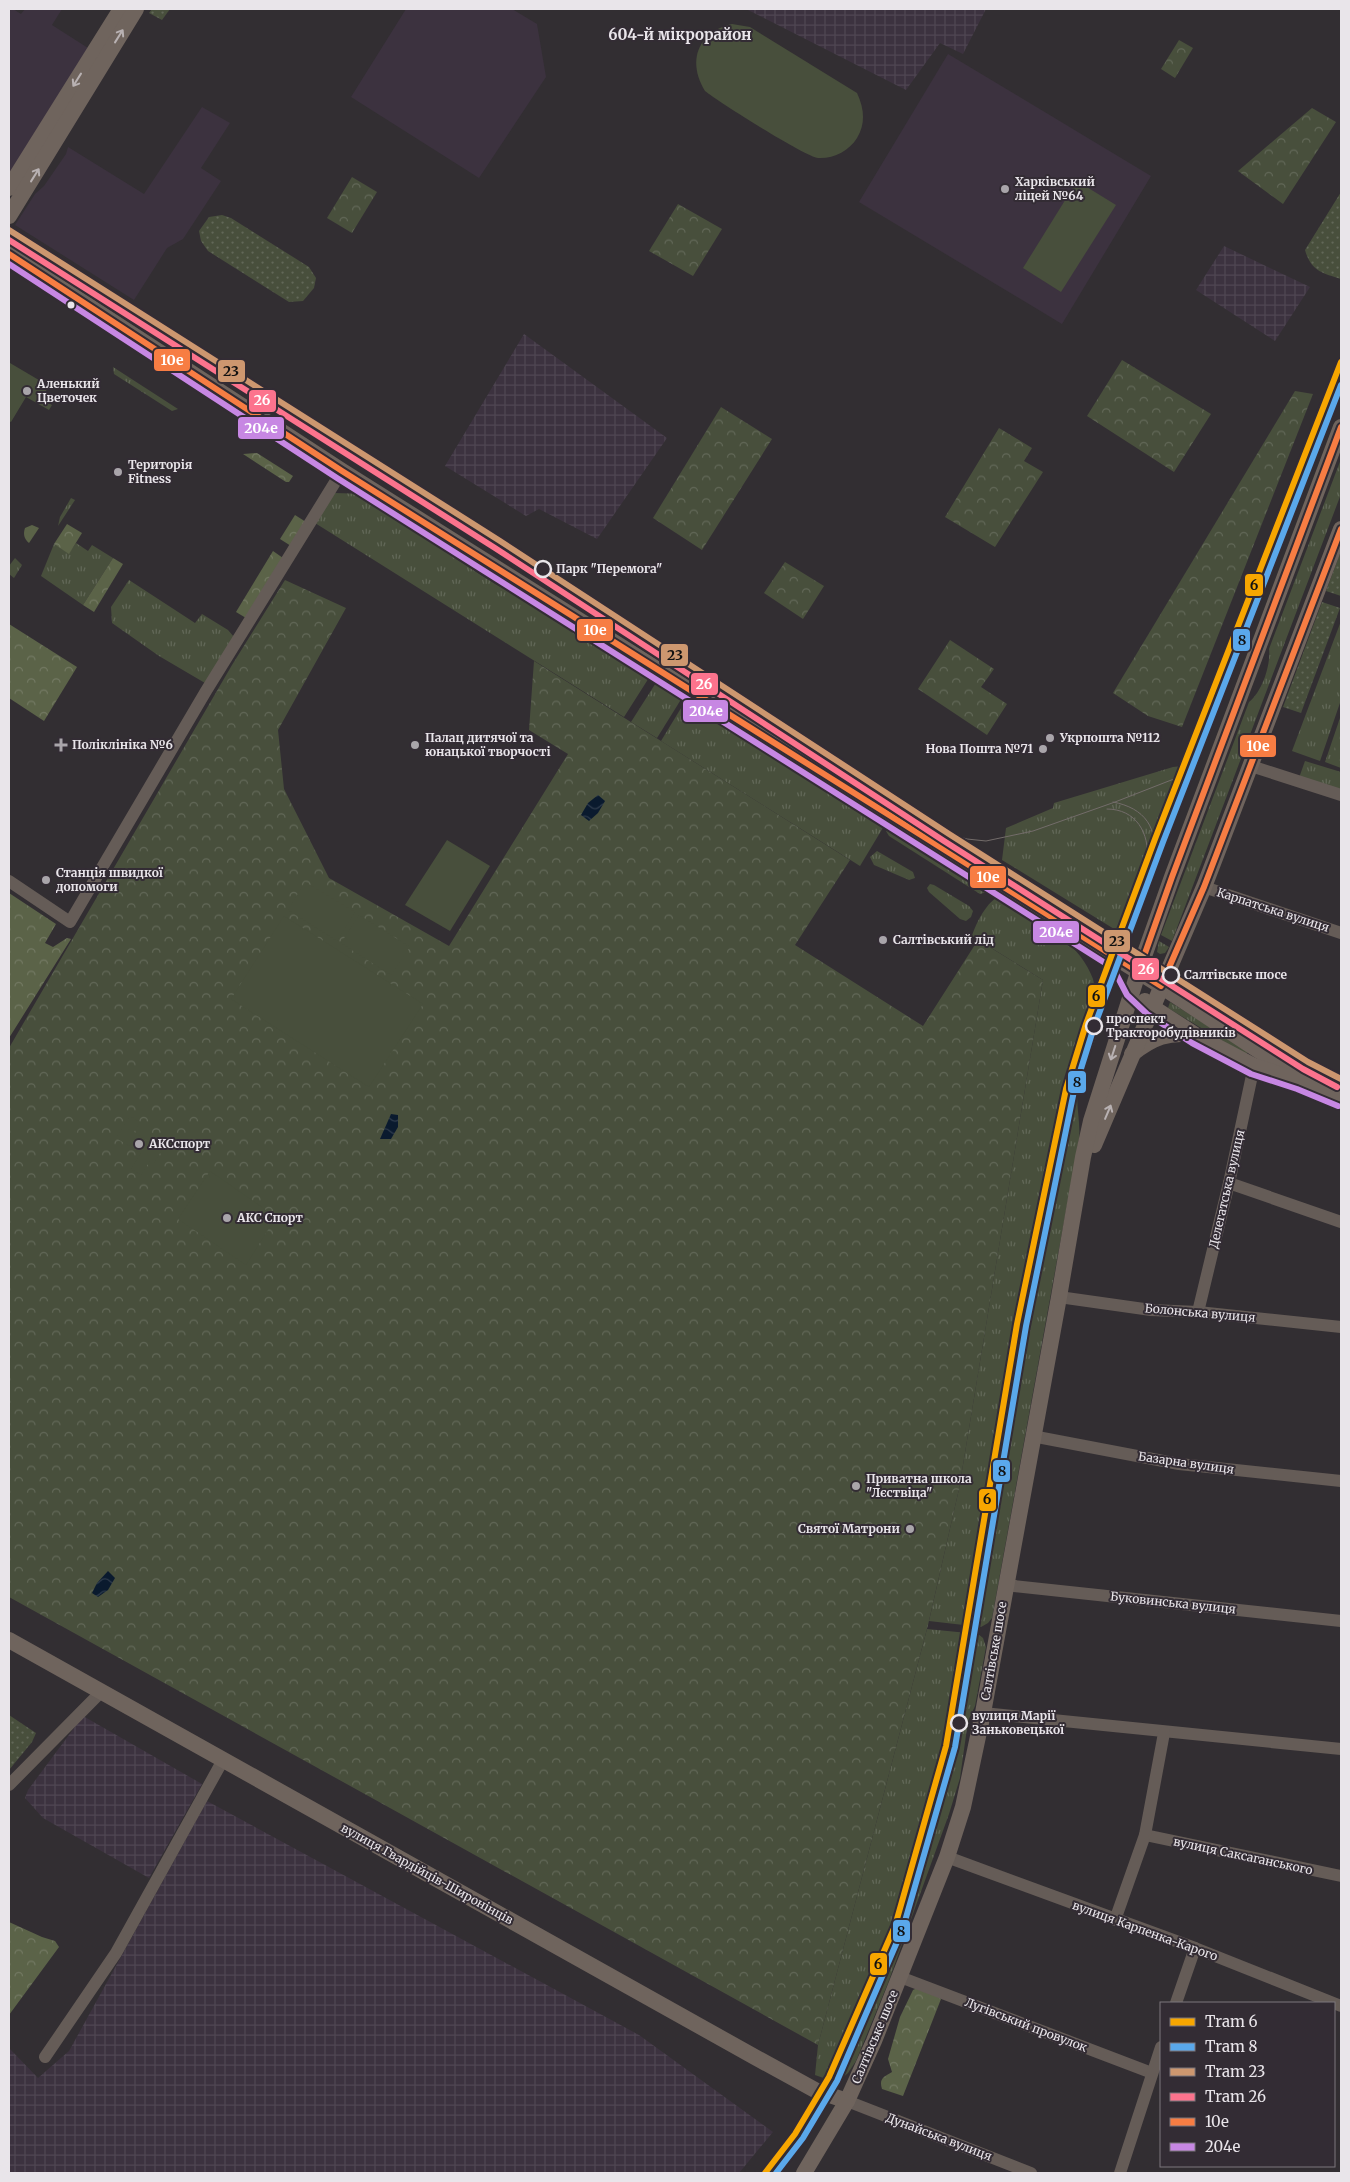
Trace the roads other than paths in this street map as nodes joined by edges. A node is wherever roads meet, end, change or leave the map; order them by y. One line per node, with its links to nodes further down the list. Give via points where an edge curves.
1 (121, 9): 3 (main road, one-way to 3)
2 (136, 9): 4 (main road, one-way to 2)
3 (9, 188)
4 (9, 216)
5 (9, 254): 7 (main road)
6 (1341, 427): 15 (main road, Салтівське шосе)
7 (342, 471): 11 (street, via 206,691 70,922); 14 (main road)
8 (1341, 529): 9 (main road, Салтівське шосе)
9 (1250, 766): 10 (street); 12 (main road, Салтівське шосе)
10 (1341, 795)
11 (9, 881)
12 (1204, 887): 13 (street, Карпатська вулиця); 16 (main road, Салтівське шосе)
13 (1341, 932)
14 (1120, 962): 15 (main road); 17 (main road)
15 (1138, 973): 16 (main road); 17 (main road, Салтівське шосе)
16 (1161, 986): 18 (main road, Салтівське шосе); 22 (main road, via 1265,1054)
17 (1133, 989): 18 (main road); 25 (main road, Салтівське шосе, one-way to 25, via 1091,1121)
18 (1152, 1008): 19 (main road); 20 (main road, Салтівське шосе)
19 (1197, 1036): 20 (main road, via 1180,1033 1162,1035 1146,1042); 21 (main road)
20 (1132, 1054): 25 (main road, Салтівське шосе, one-way to 20)
21 (1254, 1066): 22 (main road); 24 (street, Делегатська вулиця)
22 (1300, 1081): 23 (main road)
23 (1341, 1098)
24 (1229, 1183): 26 (street); 28 (street, Делегатська вулиця)
25 (1077, 1190): 27 (main road, Салтівське шосе)
26 (1341, 1222)
27 (1059, 1297): 28 (street, Болонська вулиця, via 1151,1310); 30 (main road, Салтівське шосе)
28 (1198, 1312): 29 (street, Болонська вулиця)
29 (1341, 1327)
30 (1032, 1436): 31 (street, Базарна вулиця, via 1179,1464); 32 (main road, Салтівське шосе)
31 (1341, 1481)
32 (1006, 1585): 33 (street, Буковинська вулиця); 36 (main road, Салтівське шосе)
33 (1341, 1621)
34 (9, 1640): 35 (main road, вулиця Гвардійців-Широнінців)
35 (101, 1692): 39 (main road, вулиця Гвардійців-Широнінців); 40 (street)
36 (983, 1712): 37 (street); 42 (main road, Салтівське шосе, via 963,1807)
37 (1164, 1733): 38 (street); 41 (street)
38 (1341, 1750)
39 (223, 1760): 50 (street, via 116,1953); 52 (main road, вулиця Гвардійців-Широнінців, via 761,2061 815,2090)
40 (9, 1785)
41 (1144, 1835): 43 (street, вулиця Саксаганського); 44 (street)
42 (947, 1857): 44 (street, вулиця Карпенка-Карого); 46 (main road, Салтівське шосе)
43 (1341, 1876)
44 (1115, 1920): 45 (street, вулиця Карпенка-Карого)
45 (1195, 1948): 47 (street); 48 (street, вулиця Карпенка-Карого)
46 (900, 1976): 51 (street, Лугівський провулок); 52 (main road, Салтівське шосе)
47 (1176, 2002)
48 (1331, 2002)
49 (1160, 2050): 51 (street)
50 (45, 2057)
51 (1152, 2073): 55 (street)
52 (847, 2101): 53 (street, Дунайська вулиця); 54 (main road, Салтівське шосе)
53 (1024, 2172)
54 (804, 2173)
55 (1120, 2173)

